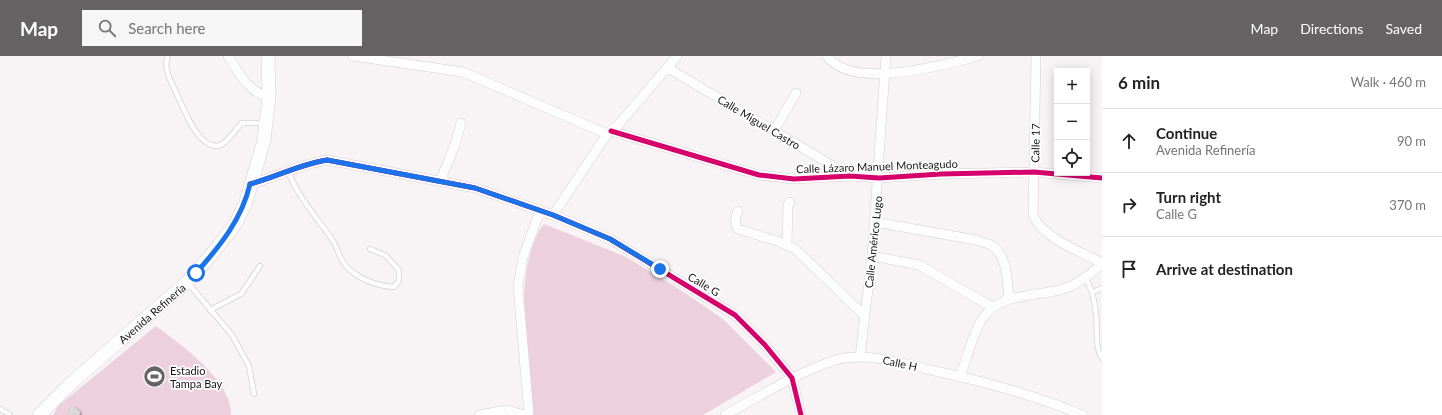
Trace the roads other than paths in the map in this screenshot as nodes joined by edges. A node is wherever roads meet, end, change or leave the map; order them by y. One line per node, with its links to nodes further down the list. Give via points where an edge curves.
1 (168, 56): 14 (lane, via 166,69 187,119 194,130 211,144 218,146 223,143 242,123)
2 (228, 56): 13 (street, via 252,90)
3 (268, 56): 13 (main road, Avenida Refinería)
4 (353, 56): 17 (street, Calle Lázaro Manuel Monteagudo, via 463,72)
5 (677, 56): 10 (street)
6 (827, 56): 11 (street, via 840,67 858,73)
7 (886, 56): 11 (street, Calle Américo Lugo)
8 (978, 56): 11 (street, via 925,70)
9 (1036, 56): 19 (street, Calle 17)
10 (668, 68): 16 (street, Calle Miguel Castro); 17 (street)
11 (884, 73): 21 (street, Calle Américo Lugo)
12 (796, 93): 16 (street)
13 (269, 97): 14 (main road, Avenida Refinería)
14 (266, 123): 24 (main road, Avenida Refinería, via 264,140)
15 (461, 123): 23 (street)
16 (774, 131): 20 (street, Calle Miguel Castro)
17 (609, 132): 20 (street, Calle Lázaro Manuel Monteagudo, via 759,175 794,179); 28 (street)
18 (288, 172): 23 (street, Calle G, via 327,160); 24 (street, Calle G); 31 (lane, via 297,193 333,241 345,265 364,279 381,286 394,287 399,281 399,270 385,255)
19 (1034, 172): 21 (street, Calle Lázaro Manuel Monteagudo); 22 (street, Calle Lázaro Manuel Monteagudo); 33 (street, Calle 17, via 1033,215 1037,225 1047,234)
20 (850, 176): 21 (street, Calle Lázaro Manuel Monteagudo)
21 (879, 178): 29 (street, Calle Américo Lugo)
22 (1102, 178)
23 (440, 181): 26 (street, Calle G, via 475,188)
24 (250, 184): 36 (main road, Avenida Refinería, via 246,202 236,223)
25 (790, 202): 30 (street)
26 (540, 211): 28 (street, Calle G); 53 (street, via 523,257 518,286)
27 (738, 211): 30 (street, via 735,218 738,229)
28 (553, 215): 46 (street, Calle G, via 610,239 735,314)
29 (875, 222): 32 (street, Calle Américo Lugo); 39 (street, via 991,245 1000,252 1004,262)
30 (787, 245): 42 (street, via 803,256)
31 (370, 249)
32 (872, 256): 40 (street, via 919,265); 42 (street, Calle Américo Lugo)
33 (1102, 264): 35 (street)
34 (260, 266): 41 (lane, via 241,294)
35 (1085, 277): 38 (lane); 39 (street, via 1069,287)
36 (187, 282): 41 (lane); 50 (main road, Avenida Refinería, via 68,386)
37 (1102, 288): 38 (lane)
38 (1093, 292): 44 (lane, via 1098,345)
39 (1009, 299): 40 (street)
40 (992, 307): 45 (street, via 982,319)
41 (210, 310): 47 (lane, via 232,334 249,366)
42 (865, 316): 43 (street, Calle Américo Lugo)
43 (860, 357): 45 (street, Calle H, via 882,359); 46 (street, Calle H, via 837,360)
44 (1102, 358)
45 (960, 376): 56 (street, Calle H)
46 (792, 378): 54 (street, Calle H); 55 (street, Calle G)
47 (254, 394)
48 (0, 409): 49 (lane)
49 (10, 415)
50 (39, 415)
51 (480, 415): 52 (street, via 507,410)
52 (524, 415)
53 (529, 415)
54 (725, 415)
55 (801, 415)
56 (1082, 415)

